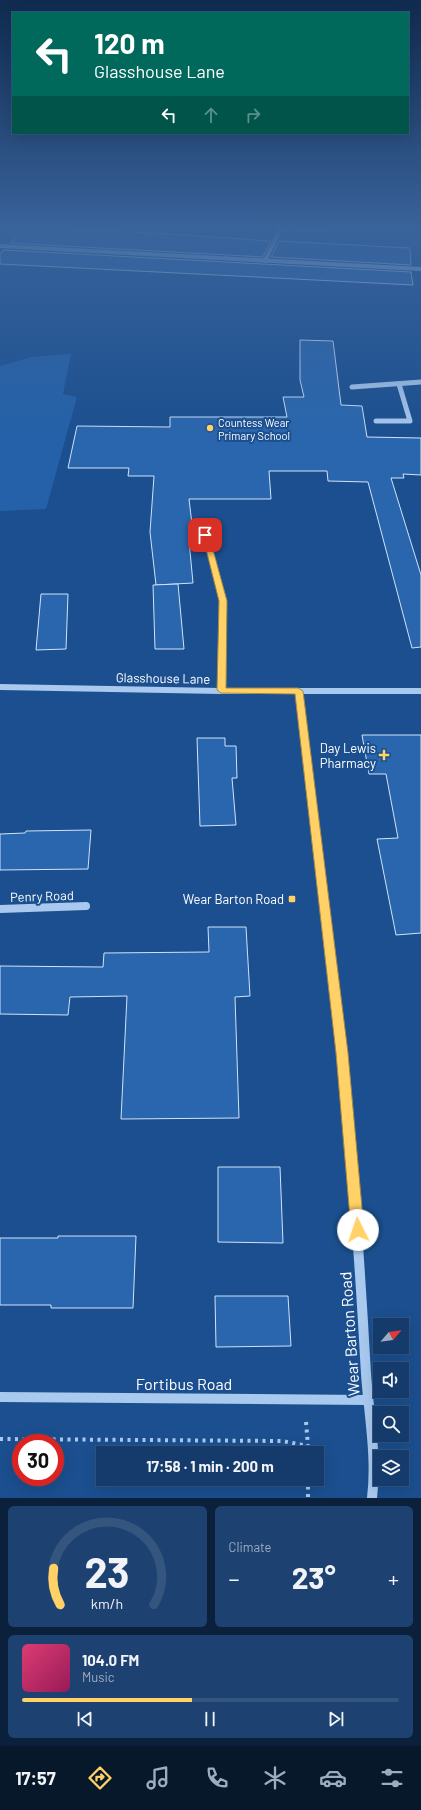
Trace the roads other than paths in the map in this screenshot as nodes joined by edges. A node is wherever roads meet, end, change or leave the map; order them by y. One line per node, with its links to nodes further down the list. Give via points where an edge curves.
1 (421, 382): 2 (street)
2 (400, 384): 3 (street); 4 (street, via 410,421)
3 (352, 387)
4 (376, 421)
5 (205, 535): 7 (street, via 223,601)
6 (0, 687): 7 (street, Glasshouse Lane)
7 (221, 690): 8 (street, Glasshouse Lane)
8 (298, 691): 9 (street, Glasshouse Lane); 13 (street, Wear Barton Road, via 342,1053 357,1215)
9 (421, 691)
10 (86, 906): 11 (street, Penry Road)
11 (0, 909)
12 (0, 1397): 13 (street, Fortibus Road)
13 (368, 1400): 14 (street, Wear Barton Road, via 375,1472)
14 (372, 1498)

